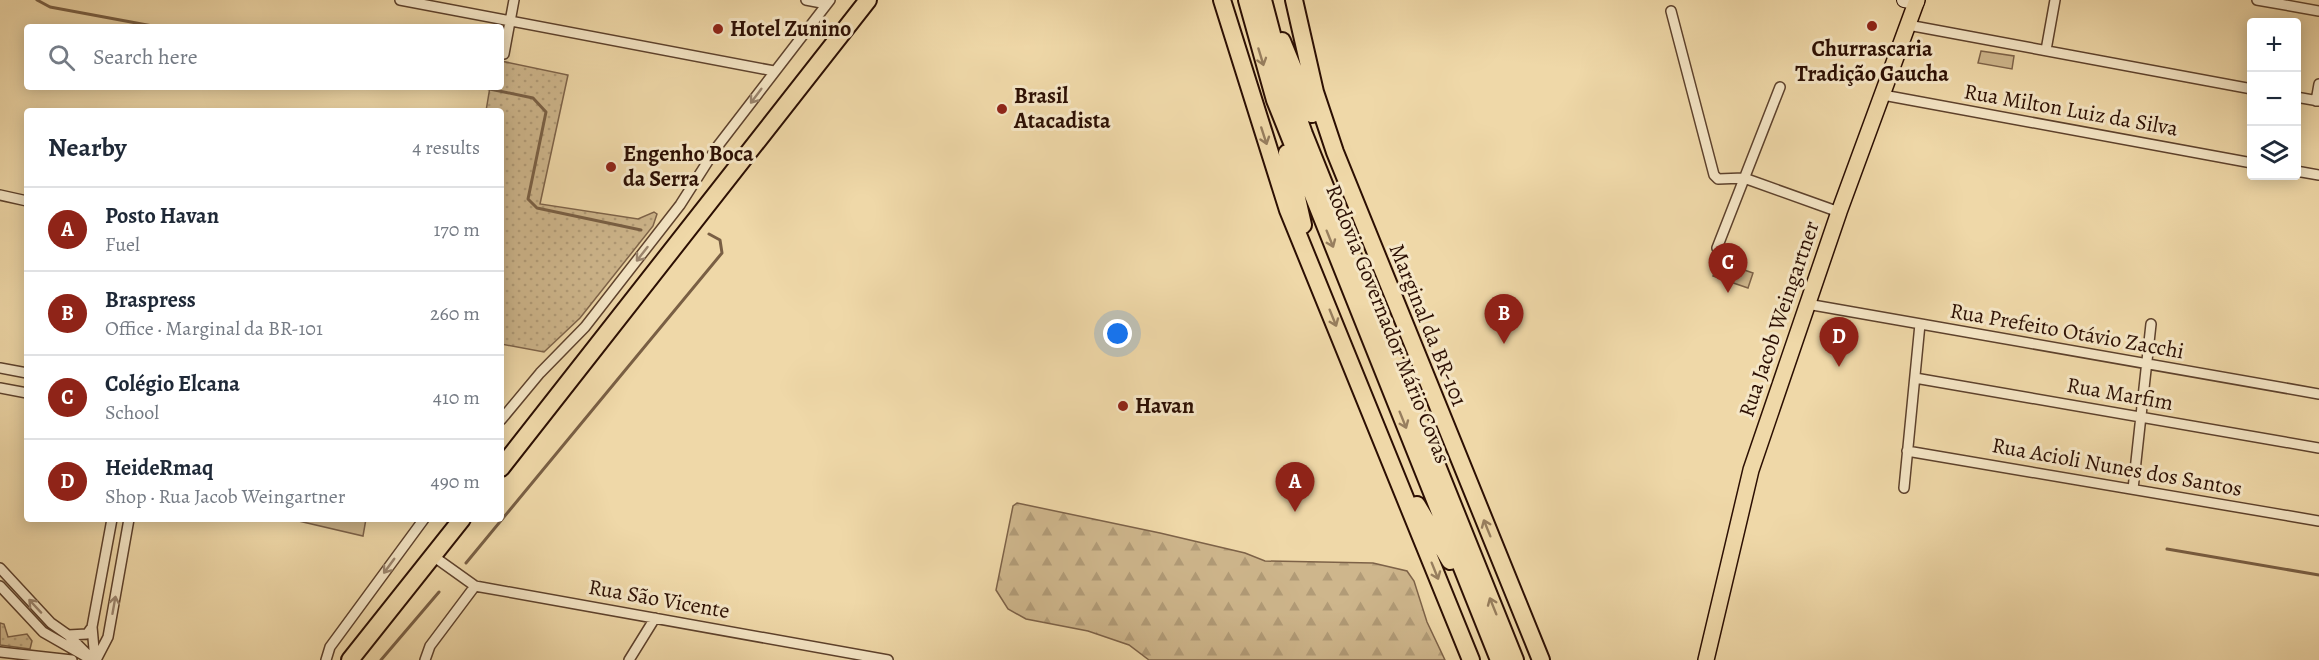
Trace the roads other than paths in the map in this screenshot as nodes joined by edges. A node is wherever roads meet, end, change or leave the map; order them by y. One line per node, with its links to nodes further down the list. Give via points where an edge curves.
1 (400, 0): 15 (street)
2 (514, 0): 15 (street)
3 (806, 0): 12 (street)
4 (868, 0): 52 (highway)
5 (1222, 0): 36 (highway, one-way to 36, via 1288,210)
6 (1247, 0): 25 (highway, Rodovia Governador Mário Covas, one-way to 25)
7 (1264, 0): 32 (highway, via 1321,139); 81 (highway, Rodovia Governador Mário Covas, one-way to 7, via 1300,123 1281,72)
8 (1294, 0): 32 (highway, Marginal da BR-101, via 1315,92)
9 (2055, 0): 17 (street)
10 (2257, 0): 14 (street)
11 (1913, 1): 16 (main road, Rua Jacob Weingartner)
12 (829, 2): 19 (street)
13 (1671, 11): 30 (street, via 1714,175 1718,179)
14 (2319, 11)
15 (510, 21): 18 (street); 19 (street)
16 (1908, 25): 17 (street); 23 (main road, Rua Jacob Weingartner)
17 (2046, 50): 22 (street)
18 (504, 54)
19 (774, 71): 47 (street, one-way to 47, via 717,147 680,205 585,327)
20 (2319, 84): 26 (street)
21 (1780, 87): 30 (street)
22 (2247, 88)
23 (1883, 95): 27 (street, Rua Milton Luiz da Silva); 34 (main road, Rua Jacob Weingartner)
24 (2301, 98): 26 (street)
25 (1275, 100): 36 (highway); 64 (highway, Rodovia Governador Mário Covas, one-way to 64)
26 (2317, 101)
27 (2247, 162)
28 (2301, 172): 29 (street)
29 (2319, 175)
30 (1744, 178): 34 (street); 35 (street)
31 (0, 195): 33 (street)
32 (1352, 196): 82 (highway, Marginal da BR-101, one-way to 32)
33 (24, 200)
34 (1839, 212): 37 (main road, Rua Jacob Weingartner)
35 (1717, 248)
36 (1312, 266): 51 (highway, one-way to 51)
37 (1807, 304): 38 (street, Rua Prefeito Otávio Zacchi); 83 (main road, Rua Jacob Weingartner, via 1744,491)
38 (1920, 324): 40 (street, Rua Prefeito Otávio Zacchi); 43 (street)
39 (2151, 324): 40 (street)
40 (2147, 366): 46 (street, Rua Prefeito Otávio Zacchi); 48 (street)
41 (0, 368): 42 (street)
42 (24, 372)
43 (1915, 378): 48 (street, Rua Marfim); 50 (street)
44 (0, 388): 45 (street)
45 (24, 392)
46 (2319, 394)
47 (504, 416)
48 (2141, 417): 49 (street, Rua Marfim); 54 (street)
49 (2319, 448)
50 (1907, 451): 53 (street); 54 (street, Rua Acioli Nunes dos Santos)
51 (1390, 458): 64 (highway); 79 (highway, one-way to 79)
52 (504, 464)
53 (1904, 488)
54 (2133, 489): 55 (street, Rua Acioli Nunes dos Santos)
55 (2319, 521)
56 (111, 522): 59 (street); 66 (street)
57 (422, 522): 73 (street, one-way to 73, via 330,646)
58 (460, 522): 60 (highway)
59 (128, 524): 72 (street, one-way to 59, via 108,637)
60 (433, 556): 63 (street, Rua São Vicente); 74 (highway)
61 (0, 568): 67 (street, one-way to 61)
62 (0, 586): 72 (street, via 43,632)
63 (476, 586): 65 (street, Rua São Vicente); 75 (street, via 430,646)
64 (1479, 611): 80 (highway, Rodovia Governador Mário Covas)
65 (655, 618): 68 (street, Rua São Vicente); 76 (street)
66 (92, 627): 67 (street, via 87,634); 72 (street)
67 (68, 635): 72 (street)
68 (823, 648): 77 (street); 78 (street, Rua São Vicente)
69 (3, 655): 70 (street)
70 (39, 658): 71 (street)
71 (72, 660)
72 (94, 660)
73 (326, 660)
74 (350, 660)
75 (425, 660)
76 (629, 660)
77 (821, 660)
78 (888, 660)
79 (1471, 660)
80 (1499, 660)
81 (1515, 660)
82 (1541, 660)
83 (1706, 660)

